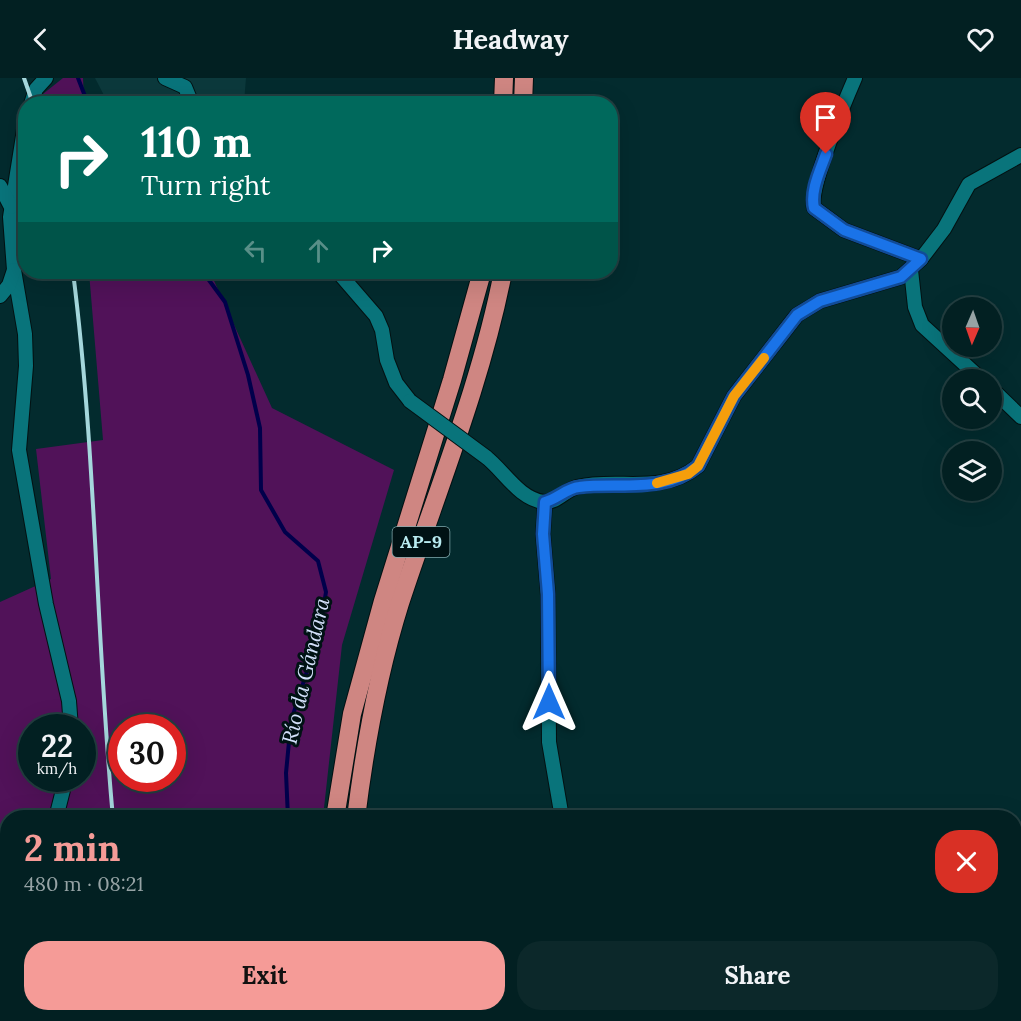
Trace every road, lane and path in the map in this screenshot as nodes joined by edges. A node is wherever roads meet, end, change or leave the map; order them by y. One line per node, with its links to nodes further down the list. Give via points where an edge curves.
1 (46, 78): 6 (street)
2 (165, 78): 7 (street, via 186,87)
3 (504, 78): 8 (highway)
4 (524, 78): 9 (highway)
5 (855, 78): 14 (street, via 816,182 814,208 844,230)
6 (34, 96)
7 (189, 96)
8 (503, 96)
9 (523, 96)
10 (1021, 155): 14 (street, via 969,184 944,229)
11 (18, 165): 13 (street)
12 (0, 186): 13 (street)
13 (11, 207): 15 (street)
14 (921, 259): 16 (street)
15 (14, 270): 20 (street); 25 (street, via 26,334 20,461)
16 (911, 270): 21 (street, via 915,307 922,325); 24 (street, via 901,277 820,301 797,315 734,396 698,466 688,474 670,482 645,485 576,487)
17 (344, 279): 24 (street, bridge, via 376,316 387,360 410,401 486,457 522,493)
18 (480, 279): 28 (highway, AP-9, via 352,714)
19 (501, 279): 29 (highway, AP-9, via 465,411 400,605 365,749)
20 (0, 297)
21 (970, 369)
22 (1002, 398): 23 (street)
23 (1021, 417)
24 (545, 502): 30 (street, via 549,742)
25 (70, 714)
26 (62, 792): 27 (street)
27 (58, 810)
28 (336, 810)
29 (357, 810)
30 (561, 810)

